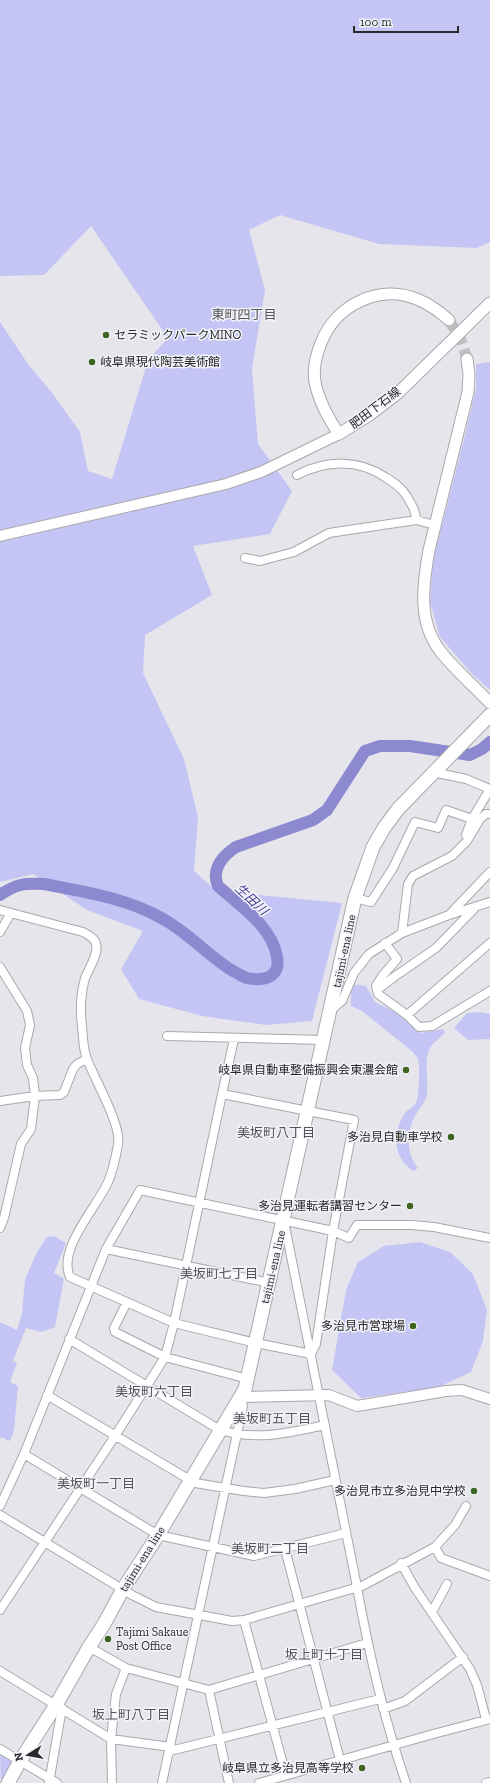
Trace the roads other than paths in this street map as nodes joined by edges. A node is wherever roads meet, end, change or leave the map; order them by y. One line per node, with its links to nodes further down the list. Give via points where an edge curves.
1 (490, 303): 4 (main road, 肥田下石線, via 397,394)
2 (450, 320): 4 (main road, 肥田下石線, via 437,309 418,299 386,294 353,304 333,321 318,351 315,380 324,411)
3 (468, 360): 7 (main road, via 468,392)
4 (339, 434): 8 (street, via 261,472 226,484)
5 (297, 474): 6 (street, via 329,464 361,465 376,471 403,490 414,507)
6 (416, 520): 7 (street); 9 (street, via 329,533 294,552 260,561)
7 (435, 525): 10 (main road, via 423,590 428,625 440,651)
8 (0, 536)
9 (245, 558)
10 (490, 703)
11 (490, 715): 12 (main road, tajimi-ena line)
12 (434, 772): 13 (street, via 466,779); 18 (main road, tajimi-ena line, via 398,809 384,828 373,847)
13 (490, 790): 15 (street)
14 (490, 814): 16 (street, via 480,819)
15 (472, 819): 16 (street); 18 (street, via 446,810 438,828 415,822 393,868 371,902)
16 (462, 845): 25 (street, via 452,856 413,876 408,884)
17 (490, 872): 23 (street)
18 (355, 898): 31 (main road, tajimi-ena line)
19 (490, 902): 20 (street)
20 (476, 907): 23 (street); 29 (street, via 436,948)
21 (0, 910): 22 (street)
22 (11, 913): 24 (street); 36 (street, via 83,932 94,939 96,951 83,988 81,1013)
23 (449, 915): 25 (street)
24 (0, 932)
25 (402, 933): 26 (street)
26 (385, 943): 29 (street, via 397,959 379,980); 31 (street, via 369,954 354,972 342,1000)
27 (490, 943): 32 (street)
28 (0, 968): 38 (street, via 27,1011 30,1025 25,1048)
29 (377, 990): 32 (street, via 385,1001)
30 (490, 991): 32 (street, via 432,1026 419,1027)
31 (331, 1010): 35 (main road, tajimi-ena line)
32 (407, 1015)
33 (167, 1036): 34 (street)
34 (234, 1039): 35 (street); 37 (street)
35 (324, 1040): 40 (main road, tajimi-ena line)
36 (86, 1059): 38 (street, via 77,1064 64,1092 60,1095); 49 (street, via 109,1109 119,1142 108,1181 96,1205 75,1235 69,1258 67,1271 70,1277)
37 (222, 1094): 40 (street); 41 (street)
38 (35, 1096): 39 (street); 43 (street, via 31,1130 21,1144)
39 (0, 1101)
40 (308, 1110): 42 (main road, tajimi-ena line); 44 (street, via 354,1120)
41 (199, 1203): 42 (street); 46 (street, via 140,1190); 47 (street)
42 (284, 1220): 44 (street); 48 (main road, tajimi-ena line); 54 (street)
43 (0, 1228)
44 (333, 1231): 45 (street, via 349,1238 357,1225 412,1225); 54 (street, via 316,1344)
45 (490, 1238)
46 (106, 1250): 47 (street); 49 (street)
47 (186, 1265): 48 (street); 51 (street)
48 (270, 1283): 53 (main road, tajimi-ena line)
49 (91, 1286): 50 (street); 52 (street)
50 (127, 1302): 51 (street); 55 (street, via 114,1328 115,1332)
51 (174, 1323): 53 (street); 55 (street)
52 (69, 1339): 57 (street); 59 (street)
53 (256, 1343): 54 (street); 56 (main road, tajimi-ena line)
54 (311, 1354): 58 (street)
55 (165, 1357): 56 (street); 57 (street)
56 (248, 1379): 60 (main road, tajimi-ena line)
57 (145, 1387): 63 (street); 65 (street)
58 (318, 1394): 60 (street); 61 (street, via 329,1395 357,1406 462,1390); 62 (street)
59 (47, 1395): 65 (street); 66 (street)
60 (241, 1397): 63 (main road, tajimi-ena line); 64 (street, via 243,1406)
61 (490, 1399)
62 (325, 1425): 64 (street, via 273,1436); 67 (street)
63 (220, 1430): 64 (street); 68 (main road, tajimi-ena line)
64 (236, 1435): 70 (street)
65 (115, 1436): 68 (street); 69 (street)
66 (24, 1454): 69 (street); 71 (street)
67 (335, 1480): 70 (street, via 264,1493); 74 (street)
68 (190, 1481): 70 (street); 75 (main road, tajimi-ena line)
69 (80, 1488): 75 (street); 76 (street)
70 (225, 1488): 77 (street)
71 (0, 1506)
72 (466, 1506): 78 (street, via 455,1525)
73 (0, 1515): 76 (street)
74 (346, 1533): 79 (street); 83 (street)
75 (158, 1535): 77 (street); 84 (main road, tajimi-ena line)
76 (44, 1543): 84 (street); 86 (street)
77 (213, 1547): 79 (street, via 254,1556); 88 (street)
78 (435, 1547): 80 (street); 81 (street, via 441,1558)
79 (285, 1549): 85 (street)
80 (401, 1564): 83 (street); 87 (street)
81 (490, 1576)
82 (447, 1584): 87 (street)
83 (357, 1587): 85 (street); 90 (street)
84 (123, 1590): 88 (street, via 156,1607); 91 (main road, tajimi-ena line)
85 (299, 1604): 89 (street); 93 (street)
86 (0, 1610)
87 (432, 1612): 92 (street)
88 (198, 1616): 89 (street, via 232,1621); 97 (street)
89 (244, 1620): 96 (street)
90 (367, 1643): 93 (street); 99 (street)
91 (89, 1647): 94 (street); 100 (main road, tajimi-ena line)
92 (463, 1657): 101 (street, via 405,1701); 103 (street, via 477,1685)
93 (313, 1658): 96 (street); 102 (street)
94 (126, 1668): 97 (street); 105 (street, via 116,1694)
95 (0, 1670): 100 (street)
96 (258, 1674): 98 (street); 104 (street)
97 (184, 1685): 98 (street); 109 (street)
98 (209, 1690): 106 (street)
99 (380, 1699): 101 (street); 102 (street)
100 (59, 1706): 105 (street); 110 (main road, tajimi-ena line); 113 (street)
101 (383, 1709): 107 (street)
102 (327, 1713): 104 (street); 111 (street)
103 (488, 1719): 107 (street)
104 (272, 1726): 106 (street); 112 (street)
105 (111, 1738): 109 (street); 116 (street)
106 (219, 1739): 109 (street); 118 (street)
107 (393, 1745): 111 (street); 120 (street)
108 (0, 1749): 110 (street)
109 (170, 1749): 117 (street)
110 (20, 1760): 113 (street); 115 (main road, tajimi-ena line)
111 (340, 1760): 112 (street)
112 (286, 1775): 119 (street)
113 (52, 1782)
114 (490, 1782): 121 (street)
115 (8, 1783)
116 (112, 1783)
117 (162, 1783)
118 (229, 1783)
119 (259, 1783)
120 (406, 1783)
121 (486, 1783)

